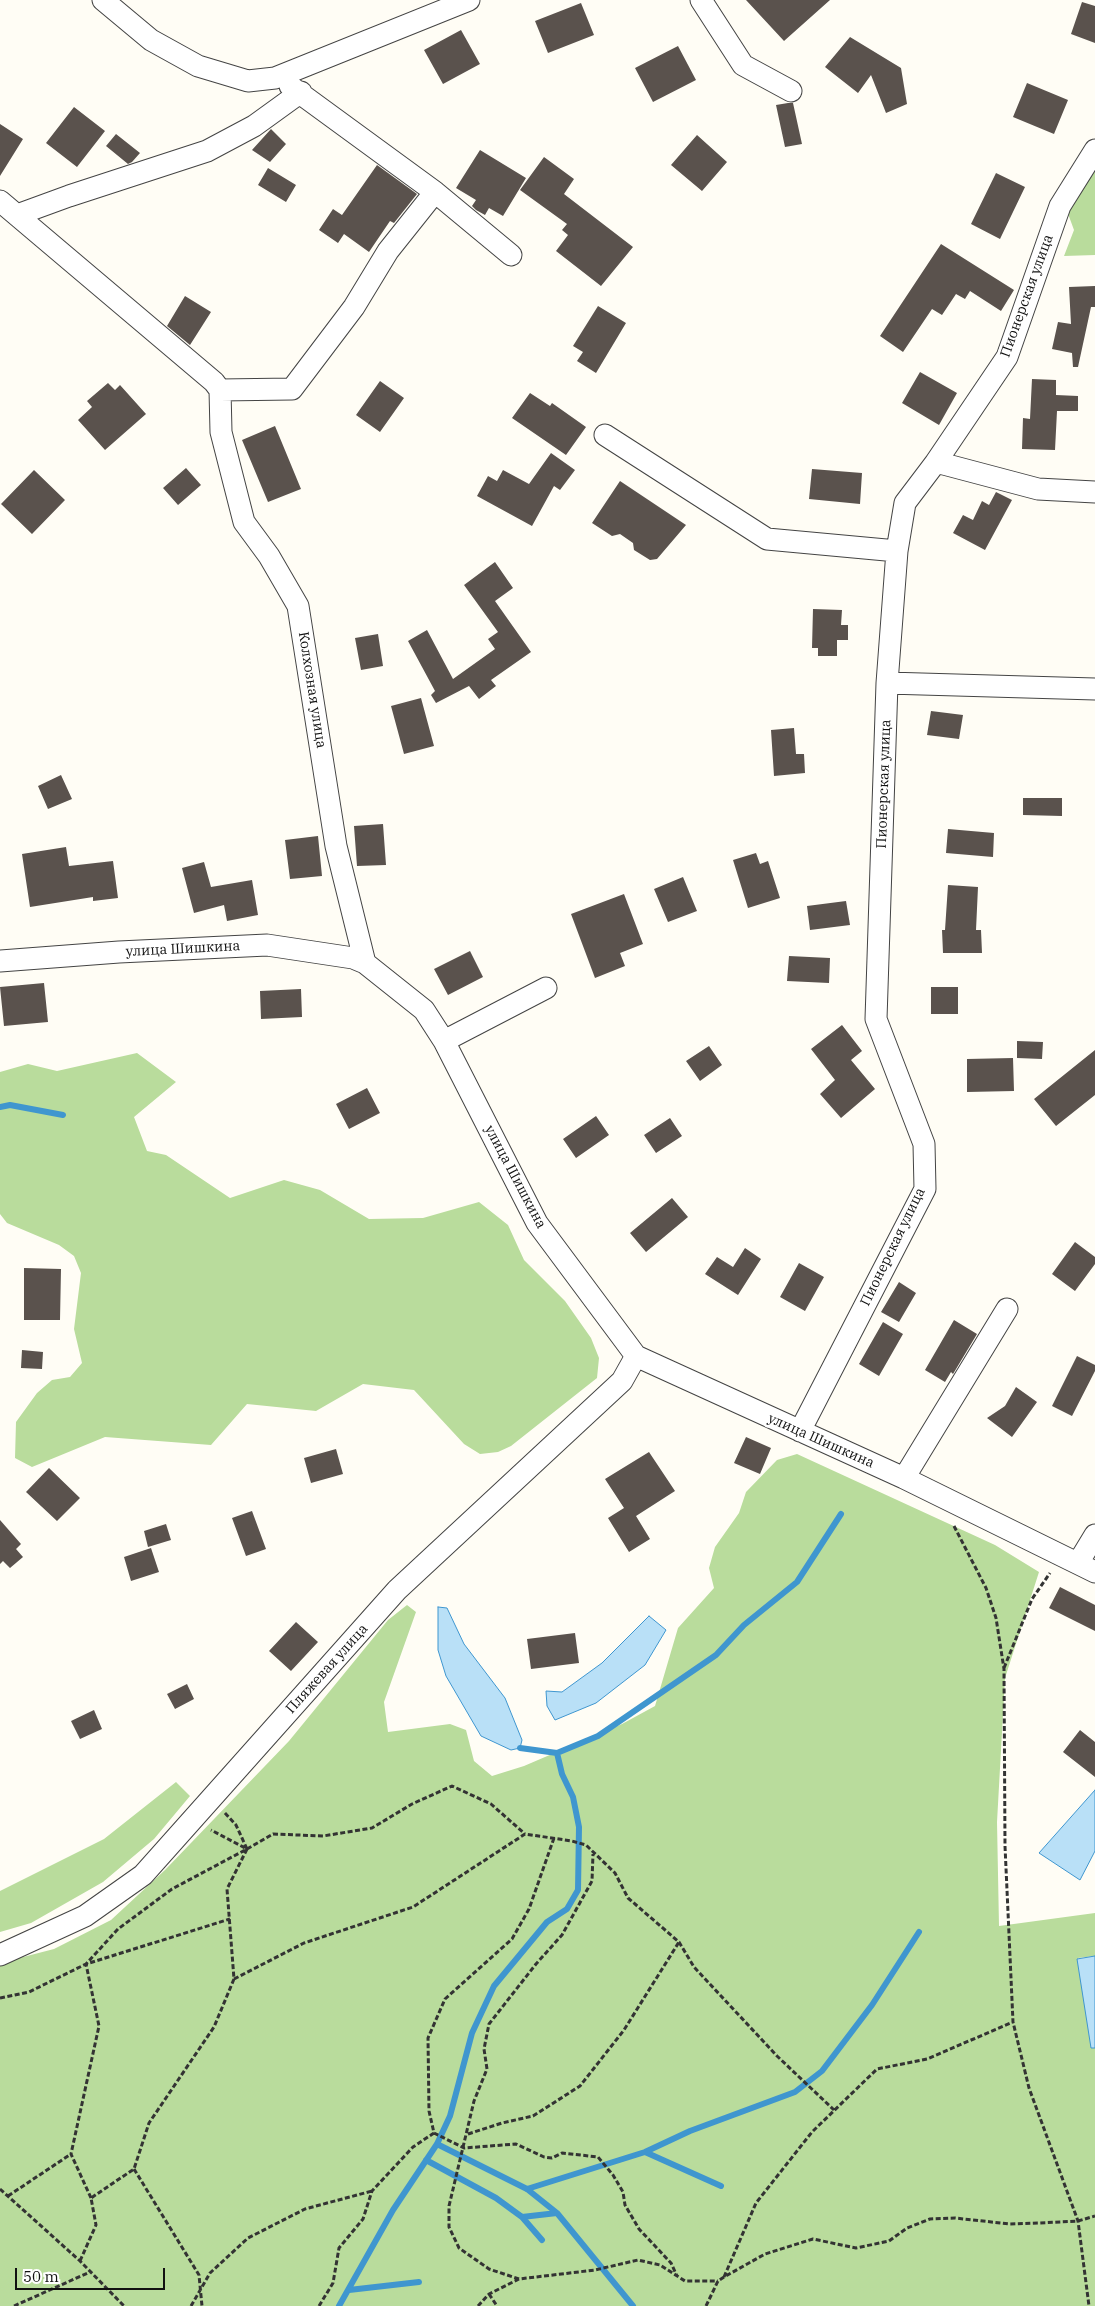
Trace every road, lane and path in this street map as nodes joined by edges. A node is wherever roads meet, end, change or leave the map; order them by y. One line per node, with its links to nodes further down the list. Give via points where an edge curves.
1 (103, 0): 4 (street, via 151,40 198,66 248,81)
2 (469, 0): 4 (street)
3 (701, 0): 6 (street, via 743,65)
4 (275, 78): 5 (street)
5 (301, 92): 8 (street); 10 (street, via 254,126 207,152)
6 (791, 92)
7 (1095, 150): 14 (street, Пионерская улица, via 1060,206 1006,357)
8 (435, 192): 11 (street); 12 (street, via 388,251 354,307 292,389)
9 (0, 201): 10 (street)
10 (17, 215): 12 (street)
11 (511, 254)
12 (220, 390): 20 (street, Колхозная улица, via 221,432 244,522 269,556 298,606 336,846)
13 (605, 435): 16 (street, via 767,539)
14 (936, 462): 15 (street, via 1038,489); 16 (street, Пионерская улица, via 905,503)
15 (1095, 492)
16 (897, 551): 17 (street, Пионерская улица)
17 (887, 684): 18 (street); 25 (street, Пионерская улица, via 876,1019 924,1144 925,1189)
18 (1095, 689)
19 (0, 961): 20 (street, улица Шишкина, via 267,945 352,958)
20 (365, 963): 22 (street, улица Шишкина, via 424,1010)
21 (546, 988): 22 (street)
22 (444, 1041): 24 (street, улица Шишкина, via 537,1224)
23 (1007, 1309): 26 (street)
24 (636, 1356): 25 (street, улица Шишкина); 31 (street, Пляжевая улица, via 622,1381 397,1590)
25 (800, 1431): 26 (street, улица Шишкина)
26 (904, 1478): 29 (street, улица Шишкина)
27 (952, 1523): 30 (path, via 986,1588 996,1618)
28 (1095, 1535): 29 (street)
29 (1079, 1563): 30 (path, via 1032,1599)
30 (1004, 1669): 43 (path, via 1004,1846)
31 (212, 1799): 32 (street, Пляжевая улица); 35 (path, via 236,1825)
32 (193, 1820): 35 (path); 39 (street, Пляжевая улица, via 143,1875 86,1916)
33 (525, 1834): 34 (path); 35 (path, via 491,1804 452,1786 412,1804 372,1828 323,1836 273,1834); 41 (path, via 412,1907 304,1943)
34 (554, 1838): 36 (path, via 586,1845); 45 (path, via 529,1909 512,1939 445,1999 428,2038 429,2111)
35 (247, 1849): 37 (path, via 227,1889); 40 (path, via 172,1889 118,1929)
36 (593, 1854): 38 (path, via 615,1873 628,1898); 46 (path, via 592,1881 562,1935 489,2024 484,2049 486,2069 474,2101)
37 (230, 1919): 40 (path); 41 (path)
38 (679, 1942): 44 (path, via 694,1966 777,2056); 46 (path, via 624,2030 580,2086 533,2116)
39 (0, 1956)
40 (86, 1964): 42 (path, via 29,1992); 48 (path, via 99,2026)
41 (234, 1979): 49 (path, via 214,2027 149,2123)
42 (0, 1998)
43 (1013, 2022): 44 (path, via 927,2059 877,2069); 55 (path, via 1029,2088)
44 (834, 2110): 59 (path, via 812,2132 756,2203)
45 (434, 2133): 47 (path); 51 (path, via 413,2147)
46 (467, 2134): 47 (path)
47 (464, 2148): 58 (path, via 516,2144 544,2157 552,2158 562,2153 598,2157 623,2192 625,2205 639,2229 671,2263); 60 (path, via 457,2165 449,2206 449,2227 459,2248 489,2269)
48 (71, 2154): 52 (path); 53 (path)
49 (134, 2169): 53 (path); 62 (path, via 199,2275)
50 (0, 2189): 52 (path)
51 (372, 2191): 62 (path, via 305,2209 248,2238 210,2273); 68 (path, via 362,2219 339,2248 332,2283)
52 (8, 2196): 56 (path)
53 (91, 2198): 56 (path, via 96,2225)
54 (1095, 2216): 55 (path)
55 (1078, 2221): 59 (path, via 1010,2224 955,2218 930,2219 907,2228 889,2241 856,2248 813,2239 766,2254); 72 (path)
56 (80, 2261): 57 (path)
57 (90, 2272): 64 (path); 65 (path)
58 (677, 2276): 60 (path, via 660,2265 638,2260 596,2270); 61 (path, via 685,2281)
59 (724, 2277): 61 (path)
60 (519, 2279): 63 (path)
61 (718, 2281): 71 (path)
62 (200, 2291): 66 (path); 67 (path)
63 (489, 2294): 69 (path); 70 (path)
64 (14, 2306)
65 (124, 2306)
66 (191, 2306)
67 (202, 2306)
68 (319, 2306)
69 (478, 2306)
70 (497, 2306)
71 (706, 2306)
72 (1089, 2306)

